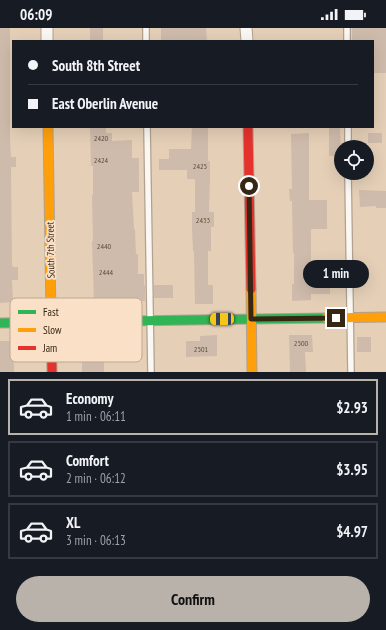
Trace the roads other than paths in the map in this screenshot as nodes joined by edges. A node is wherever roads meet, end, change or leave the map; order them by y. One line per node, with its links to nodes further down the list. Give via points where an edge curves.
1 (46, 28): 5 (street)
2 (146, 28): 6 (lane)
3 (246, 28): 7 (street)
4 (347, 28): 8 (lane)
5 (47, 40)
6 (146, 40)
7 (247, 40)
8 (347, 40)
9 (48, 128): 15 (street, South 7th Street)
10 (147, 128): 20 (lane)
11 (248, 128): 18 (street)
12 (348, 128): 13 (lane)
13 (348, 140)
14 (348, 180): 16 (lane)
15 (51, 298)
16 (350, 317): 17 (street); 18 (street); 27 (lane)
17 (386, 317)
18 (251, 319): 20 (street); 26 (street)
19 (142, 320): 20 (street)
20 (150, 320): 25 (lane)
21 (0, 323): 22 (street)
22 (10, 323)
23 (52, 362): 24 (street, South 7th Street)
24 (52, 372)
25 (151, 372)
26 (252, 372)
27 (351, 372)

